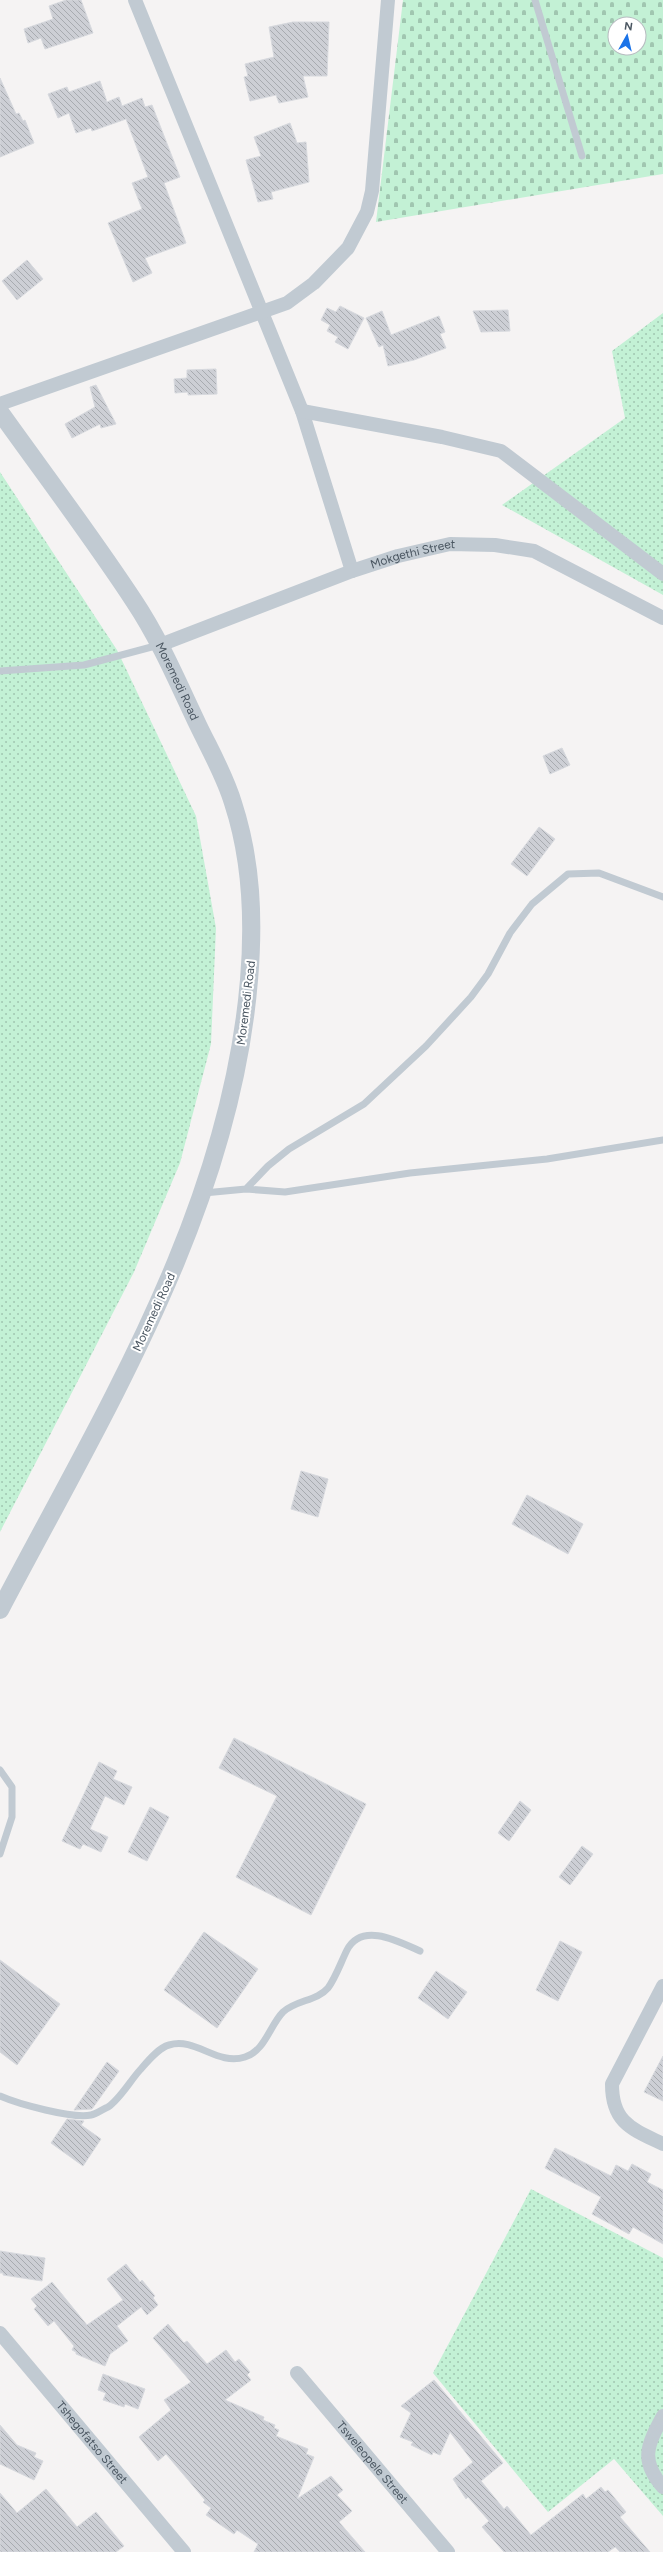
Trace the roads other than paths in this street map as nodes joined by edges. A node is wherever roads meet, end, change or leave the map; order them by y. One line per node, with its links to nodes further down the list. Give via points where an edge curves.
1 (134, 0): 5 (street)
2 (388, 0): 5 (street, via 372,191 367,212 358,233 334,265 286,303)
3 (535, 0): 4 (lane)
4 (582, 156)
5 (261, 314): 6 (street); 7 (street)
6 (0, 404)
7 (302, 411): 9 (street); 10 (street, via 442,437 501,452)
8 (0, 412): 12 (street, Moremedi Road, via 135,602)
9 (352, 571): 11 (street, Mokgethi Street, via 398,556 450,544 495,545 534,551); 12 (street, Mokgethi Street)
10 (663, 574)
11 (663, 618)
12 (160, 645): 13 (lane, via 84,665); 17 (street, Moremedi Road, via 233,802 248,860 252,942 248,999 239,1061)
13 (0, 671)
14 (663, 897): 16 (lane, via 599,873 568,874 532,904 510,933 488,974 471,998 426,1046 364,1104 289,1149)
15 (663, 1140): 16 (lane, via 547,1159 410,1173 285,1192)
16 (246, 1189): 17 (lane)
17 (204, 1193): 18 (street, Moremedi Road, via 144,1336)
18 (0, 1610)
19 (0, 1770): 20 (lane, via 12,1787 12,1817)
20 (0, 1854)
21 (420, 1951): 23 (lane, via 381,1934 362,1937 348,1947 328,1988 283,2012 262,2045 246,2057 225,2059 186,2043 168,2045 150,2058 109,2106 91,2115 54,2112 16,2103)
22 (663, 1986): 24 (street, via 612,2084 612,2100 625,2125)
23 (0, 2096)
24 (663, 2144)
25 (0, 2333): 29 (street, Tshegofatso Street)
26 (297, 2373): 30 (street, Tsweleopele Street)
27 (663, 2416): 28 (street, via 649,2442 647,2455 650,2469)
28 (663, 2487)
29 (184, 2552)
30 (448, 2552)

